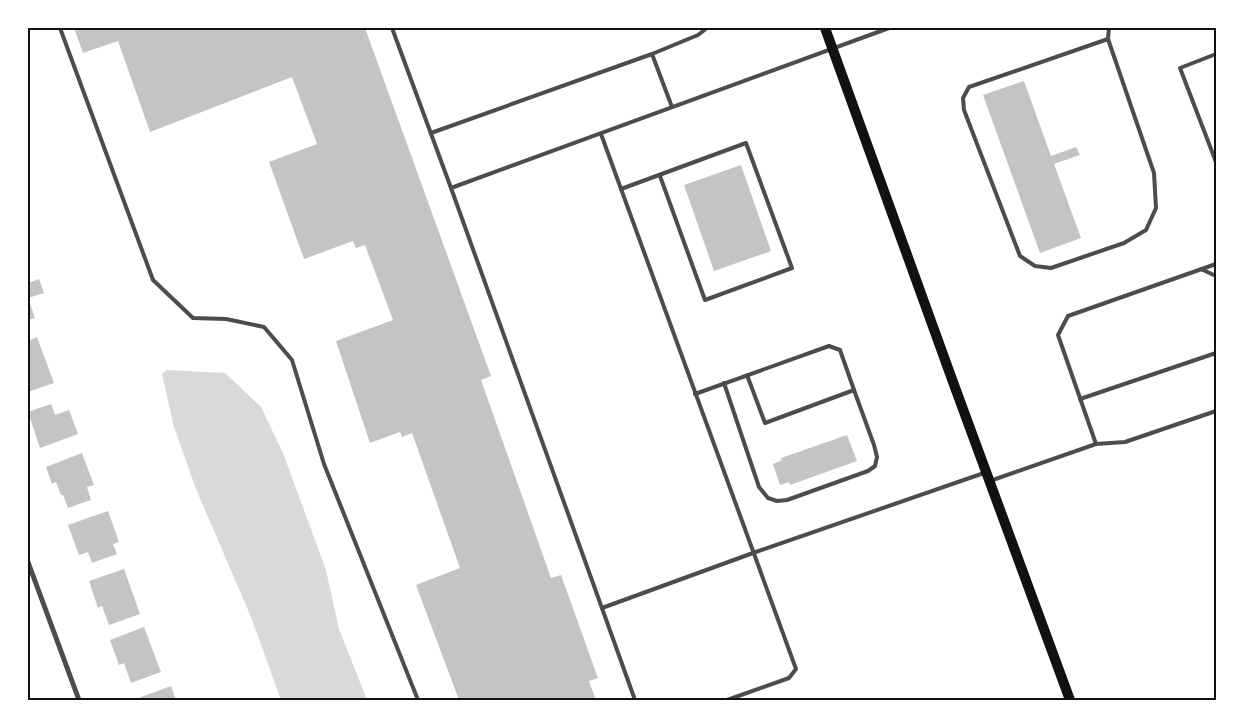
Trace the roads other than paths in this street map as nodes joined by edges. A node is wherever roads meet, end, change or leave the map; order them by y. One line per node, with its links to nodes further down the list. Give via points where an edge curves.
1 (60, 28): 34 (lane, via 152,280 193,318 226,319 264,327 292,360 324,464)
2 (392, 28): 12 (lane)
3 (707, 28): 9 (lane, via 698,36)
4 (825, 28): 8 (main road)
5 (889, 28): 8 (lane)
6 (1109, 28): 7 (lane)
7 (1108, 39): 7 (lane, via 969,87 963,98 964,110 1020,256 1035,266 1051,268 1124,244 1146,230 1156,208 1154,173)
8 (833, 48): 11 (lane); 29 (main road)
9 (652, 54): 11 (lane); 12 (lane)
10 (1216, 54): 14 (lane, via 1180,68)
11 (672, 107): 13 (lane)
12 (431, 133): 16 (lane)
13 (601, 134): 16 (lane); 17 (lane)
14 (1216, 162)
15 (660, 176): 15 (lane, via 746,143 792,268 705,300); 17 (lane)
16 (451, 188): 32 (lane)
17 (620, 189): 25 (lane)
18 (1216, 264): 19 (lane)
19 (1201, 269): 20 (lane); 26 (lane, via 1068,316 1058,335)
20 (1216, 276)
21 (1216, 353): 26 (lane)
22 (747, 375): 23 (lane); 24 (lane, via 829,346 840,350); 24 (lane, via 765,423)
23 (724, 383): 24 (lane, via 759,487 768,498 777,501 799,496 875,466 874,445); 25 (lane)
24 (854, 390)
25 (695, 394): 30 (lane)
26 (1080, 399): 28 (lane)
27 (1216, 411): 28 (lane, via 1125,442)
28 (1096, 444): 29 (lane)
29 (988, 477): 30 (lane); 37 (main road)
30 (753, 553): 32 (lane); 36 (lane, via 796,669 789,678)
31 (28, 562): 33 (street)
32 (602, 608): 35 (lane)
33 (80, 700)
34 (418, 700)
35 (635, 700)
36 (727, 700)
37 (1070, 700)

